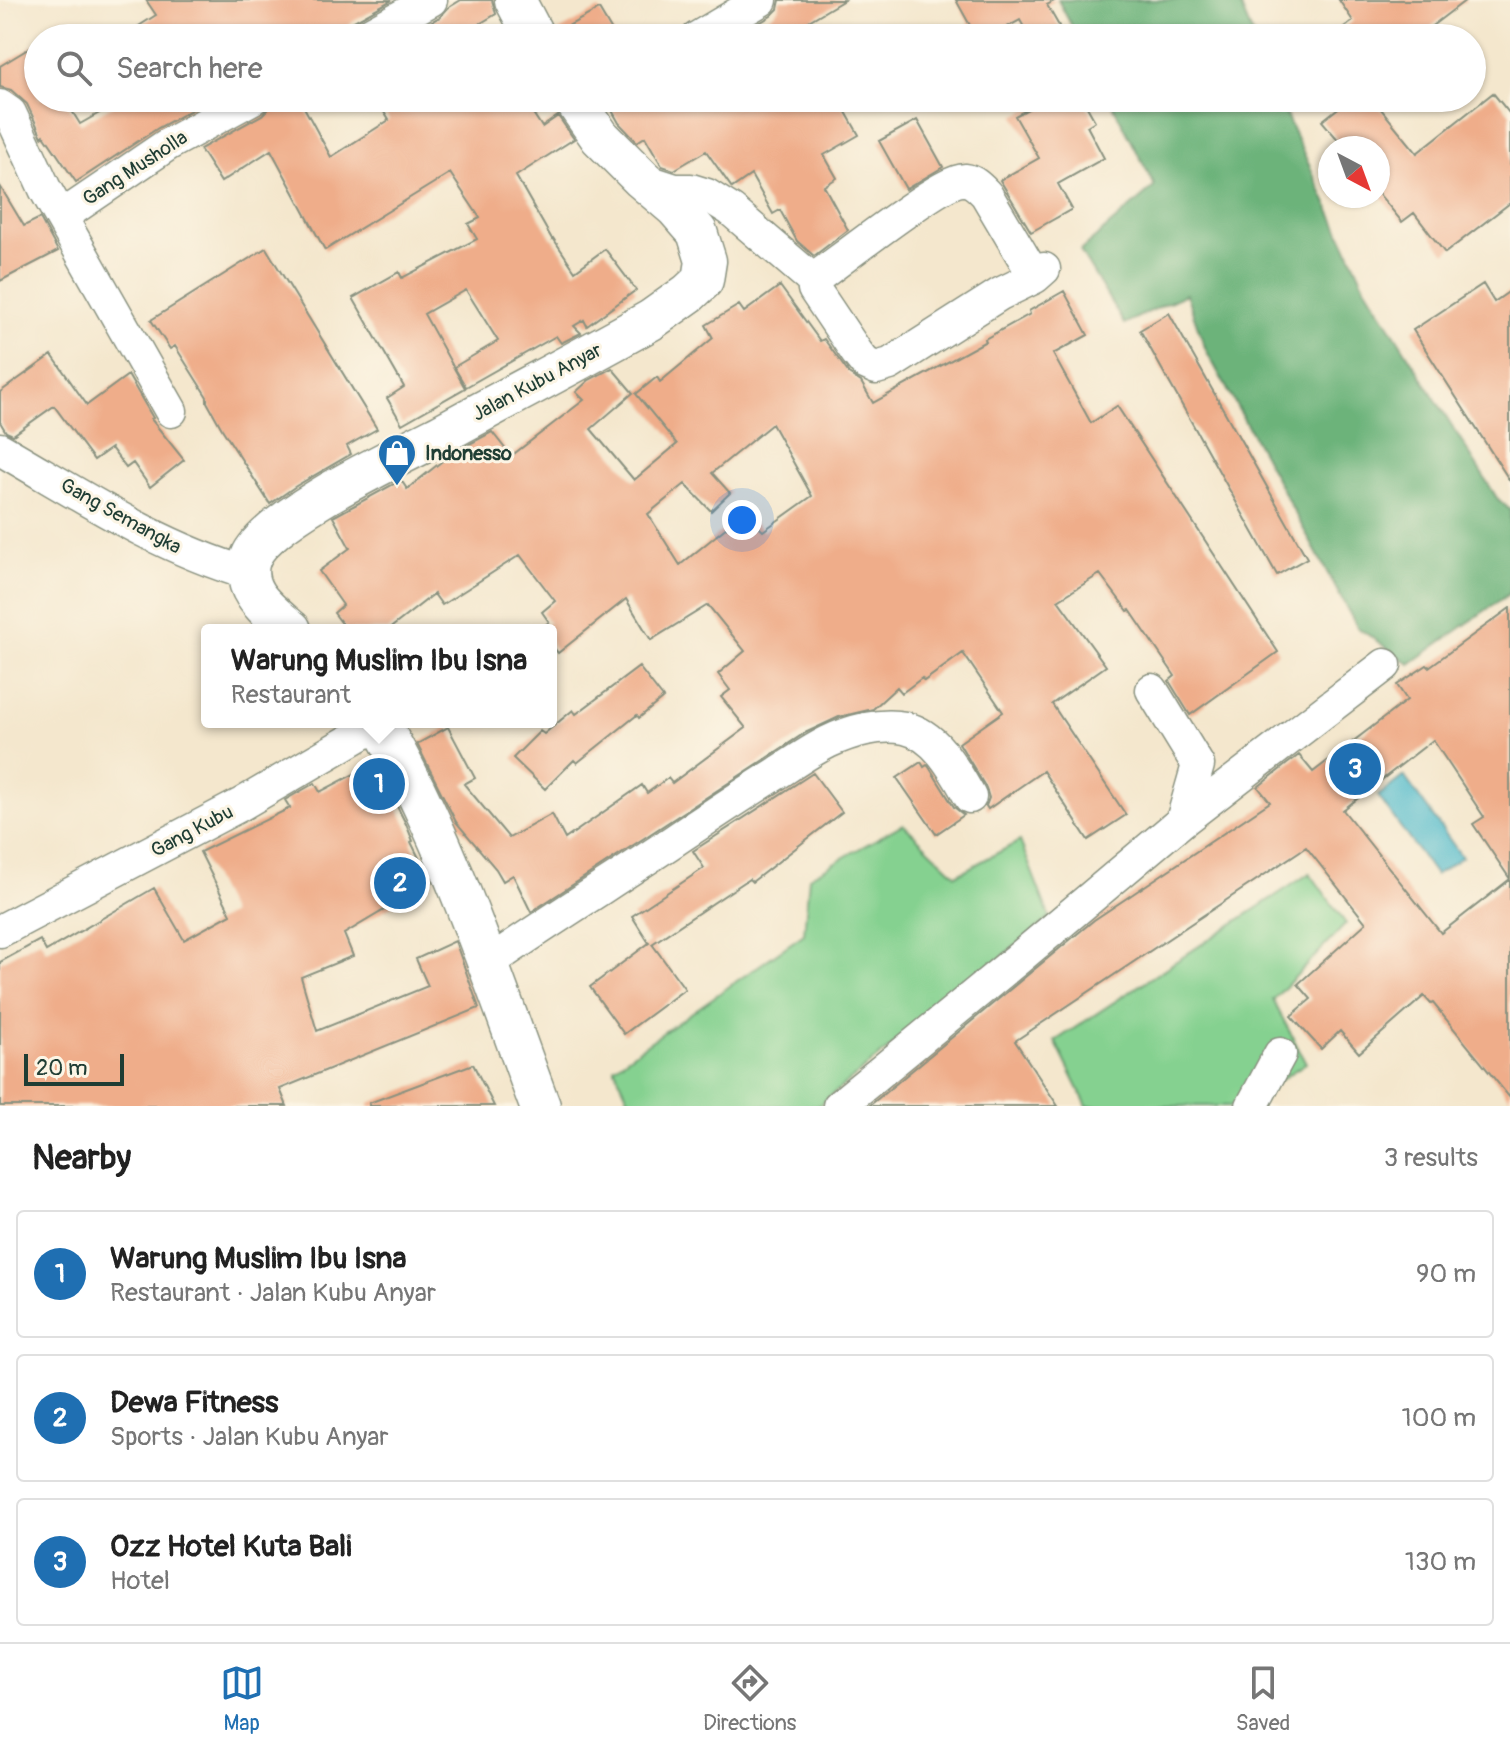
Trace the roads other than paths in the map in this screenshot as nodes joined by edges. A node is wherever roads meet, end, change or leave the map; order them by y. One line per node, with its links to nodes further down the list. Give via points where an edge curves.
1 (431, 0): 4 (street)
2 (515, 0): 5 (street)
3 (761, 0): 6 (street)
4 (387, 24)
5 (528, 24)
6 (721, 24)
7 (0, 106): 11 (street, via 10,113)
8 (227, 112): 11 (street, Gang Musholla, via 167,145)
9 (588, 112): 10 (street, Jalan Kubu Anyar, via 600,137)
10 (642, 179): 12 (street, via 707,195); 15 (street, Jalan Kubu Anyar, via 697,232 706,261 703,280 651,320 327,494 259,542)
11 (61, 217): 13 (street)
12 (813, 280): 12 (street, via 857,353 876,368 1040,273 986,194 964,180 906,211)
13 (171, 411)
14 (0, 449): 15 (street, Gang Semangka, via 178,549)
15 (247, 573): 16 (street, via 255,596)
16 (284, 624)
17 (1385, 665): 22 (street)
18 (1152, 690): 22 (street, via 1198,765)
19 (371, 728): 23 (street, Gang Kubu, via 240,805)
20 (383, 728): 24 (street, via 437,839)
21 (970, 797): 24 (street, via 929,739 906,728 875,727 847,735 758,785)
22 (1182, 821): 27 (street)
23 (0, 931)
24 (487, 964): 26 (street)
25 (1280, 1054): 28 (street)
26 (540, 1106)
27 (839, 1106)
28 (1252, 1106)

